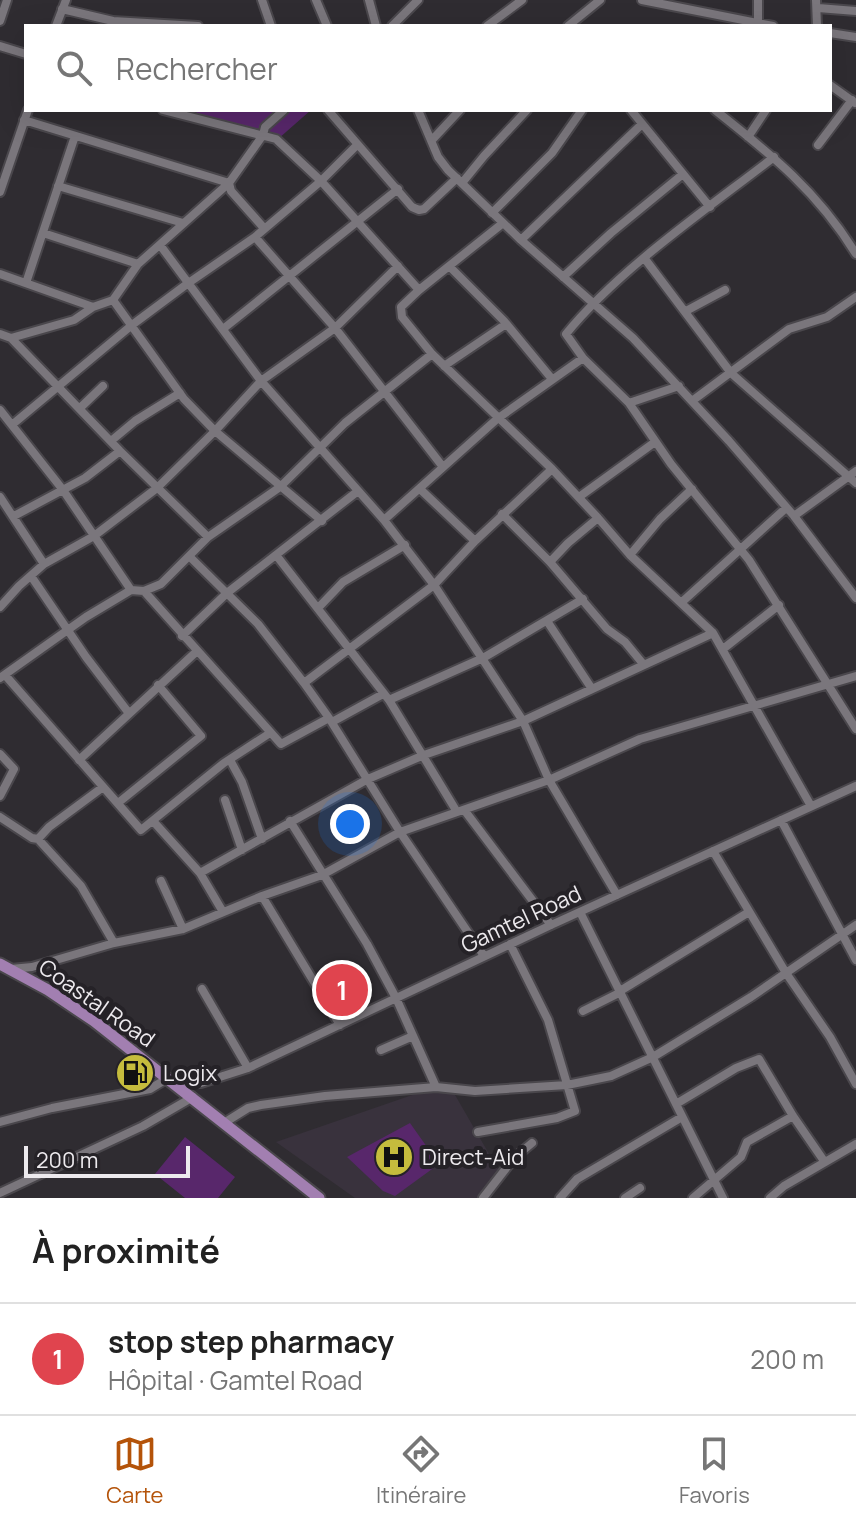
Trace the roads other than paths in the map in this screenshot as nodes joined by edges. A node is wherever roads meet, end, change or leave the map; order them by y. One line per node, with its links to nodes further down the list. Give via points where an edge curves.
1 (7, 0): 13 (street)
2 (262, 0): 16 (street)
3 (316, 0): 17 (street)
4 (369, 0): 18 (street)
5 (418, 0): 19 (street)
6 (522, 0): 20 (street)
7 (600, 0): 21 (street)
8 (642, 0): 22 (street)
9 (758, 0): 23 (street)
10 (64, 4): 14 (street); 15 (street, via 113,21)
11 (817, 4): 12 (street)
12 (856, 11)
13 (0, 21)
14 (57, 24)
15 (167, 24)
16 (270, 24)
17 (326, 24)
18 (375, 24)
19 (394, 24)
20 (490, 24)
21 (570, 24)
22 (753, 24)
23 (758, 24)
24 (832, 33): 25 (street)
25 (856, 37)
26 (0, 46): 27 (street)
27 (24, 53)
28 (832, 86): 29 (street)
29 (854, 102): 48 (street)
30 (27, 112): 41 (street)
31 (282, 112): 43 (street)
32 (330, 112): 47 (street)
33 (419, 112): 46 (street)
34 (458, 112): 46 (street)
35 (525, 112): 51 (street)
36 (581, 112): 58 (street, via 552,153)
37 (633, 112): 42 (street)
38 (717, 112): 45 (street)
39 (765, 112): 45 (street)
40 (193, 114): 43 (street)
41 (24, 120): 44 (street); 55 (street)
42 (642, 124): 50 (street); 65 (street)
43 (263, 135): 52 (street, via 282,143); 53 (street)
44 (75, 136): 53 (street); 54 (street)
45 (748, 137): 49 (street)
46 (432, 140): 51 (street, via 438,157)
47 (357, 145): 52 (street); 56 (street)
48 (818, 145)
49 (774, 157): 57 (street); 67 (street, via 836,221)
50 (683, 174): 57 (street); 74 (street)
51 (460, 180): 56 (street, via 419,210); 58 (street)
52 (321, 181): 59 (street); 62 (street)
53 (229, 183): 60 (street); 62 (street)
54 (58, 186): 60 (street); 63 (street)
55 (1, 187)
56 (398, 189): 59 (street)
57 (710, 207): 68 (street)
58 (492, 213): 61 (street)
59 (356, 220): 70 (street); 73 (street)
60 (183, 223): 66 (street)
61 (503, 223): 65 (street); 71 (street)
62 (263, 227): 64 (street)
63 (43, 233): 69 (street); 75 (street)
64 (255, 237): 73 (street); 76 (street)
65 (521, 240): 74 (street)
66 (160, 245): 69 (street); 76 (street)
67 (856, 254)
68 (645, 259): 81 (street); 83 (street)
69 (138, 264): 80 (street)
70 (398, 266): 77 (street); 86 (street)
71 (450, 267): 77 (street); 84 (street)
72 (0, 274): 75 (street)
73 (289, 276): 86 (street); 87 (street)
74 (563, 277): 81 (street)
75 (26, 283): 82 (street)
76 (187, 284): 85 (street); 87 (street)
77 (419, 290): 90 (street, via 400,311)
78 (725, 290): 83 (street)
79 (856, 297): 93 (street, via 827,317 789,329)
80 (113, 300): 82 (street); 85 (street)
81 (595, 304): 91 (street, via 566,334); 97 (street)
82 (93, 307): 89 (street, via 74,320)
83 (686, 311): 93 (street)
84 (506, 324): 92 (street); 94 (street)
85 (132, 325): 98 (street); 99 (street)
86 (335, 328): 95 (street); 100 (street)
87 (223, 329): 95 (street)
88 (0, 334): 89 (street)
89 (11, 338): 98 (street)
90 (432, 354): 92 (street); 100 (street)
91 (583, 358): 94 (street); 102 (street)
92 (444, 366): 105 (street)
93 (731, 373): 101 (street); 114 (street)
94 (552, 379): 105 (street)
95 (261, 381): 107 (street); 110 (street)
96 (103, 386): 103 (street)
97 (679, 386): 101 (street); 102 (street)
98 (58, 387): 103 (street); 106 (street)
99 (180, 393): 107 (street); 108 (street)
100 (385, 393): 110 (street); 112 (street)
101 (692, 401): 123 (street)
102 (629, 403): 109 (street)
103 (80, 408): 108 (street)
104 (0, 410): 106 (street)
105 (497, 419): 112 (street); 113 (street)
106 (13, 424): 119 (street)
107 (215, 431): 115 (street); 116 (street)
108 (111, 441): 111 (street)
109 (655, 442): 118 (street); 122 (street)
110 (318, 447): 115 (street); 120 (street)
111 (120, 451): 116 (street); 119 (street)
112 (443, 467): 117 (street)
113 (552, 469): 122 (street); 124 (street)
114 (854, 477): 126 (street)
115 (280, 487): 129 (street); 131 (street)
116 (157, 488): 130 (street); 131 (street)
117 (420, 489): 128 (street); 132 (street)
118 (692, 489): 134 (street); 136 (street)
119 (63, 490): 125 (street); 130 (street)
120 (358, 491): 128 (street); 129 (street)
121 (0, 497): 125 (street)
122 (579, 497): 127 (street)
123 (786, 508): 126 (street); 134 (street)
124 (502, 514): 132 (street); 138 (street)
125 (14, 516): 139 (street)
126 (794, 516): 146 (street)
127 (598, 518): 136 (street); 138 (street)
128 (384, 520): 133 (street)
129 (322, 521): 135 (street)
130 (94, 536): 139 (street); 142 (street)
131 (208, 537): 137 (street)
132 (475, 541): 141 (street)
133 (405, 545): 141 (street); 151 (street, via 343,582)
134 (740, 549): 148 (street); 149 (street)
135 (276, 555): 144 (street); 151 (street)
136 (630, 555): 148 (street)
137 (189, 556): 143 (street, via 161,584); 144 (street)
138 (550, 562): 147 (street)
139 (44, 564): 140 (street)
140 (31, 576): 145 (street); 153 (street)
141 (434, 585): 157 (street); 159 (street)
142 (131, 590): 143 (street); 153 (street)
143 (144, 591): 155 (street)
144 (227, 593): 155 (street); 163 (street)
145 (4, 594): 150 (street)
146 (856, 598)
147 (583, 599): 152 (street); 160 (street)
148 (682, 602): 154 (street)
149 (779, 605): 156 (street); 164 (street)
150 (0, 607)
151 (319, 607): 157 (street)
152 (547, 621): 159 (street); 166 (street)
153 (68, 631): 162 (street); 169 (street)
154 (713, 633): 156 (street); 160 (street)
155 (182, 636): 158 (street)
156 (723, 649): 168 (street)
157 (350, 650): 163 (street); 167 (street)
158 (196, 652): 165 (street); 173 (street)
159 (483, 658): 167 (street); 171 (street)
160 (644, 665): 166 (street)
161 (856, 676): 164 (street)
162 (2, 677): 176 (street)
163 (304, 683): 170 (street)
164 (828, 684): 168 (street); 172 (street)
165 (158, 685): 169 (street); 184 (street, via 201,736)
166 (592, 689): 171 (street)
167 (386, 697): 170 (street); 175 (street)
168 (756, 707): 179 (street, via 640,739); 185 (street)
169 (128, 712): 176 (street)
170 (330, 720): 173 (street, via 281,744); 178 (street)
171 (523, 721): 175 (street); 179 (street)
172 (856, 729)
173 (270, 733): 177 (street)
174 (0, 754): 182 (street, via 14,769)
175 (424, 755): 178 (street); 186 (street)
176 (79, 760): 181 (street)
177 (230, 760): 189 (street); 193 (street)
178 (368, 779): 190 (street); 191 (street)
179 (549, 780): 186 (street); 199 (street)
180 (856, 786): 185 (street, Gamtel Road)
181 (103, 787): 184 (street); 192 (street)
182 (0, 796)
183 (225, 800): 194 (street)
184 (118, 803): 189 (street, via 141,830)
185 (811, 806): 188 (street, Gamtel Road)
186 (461, 812): 191 (street); 204 (street)
187 (0, 817): 192 (street)
188 (781, 820): 195 (street, Gamtel Road); 207 (street)
189 (153, 821): 196 (street)
190 (290, 821): 193 (street); 197 (street)
191 (400, 832): 197 (street); 210 (street)
192 (38, 839): 208 (street, via 81,886)
193 (262, 839): 194 (street)
194 (242, 850): 196 (street)
195 (713, 851): 199 (street, Gamtel Road); 203 (street)
196 (200, 873): 201 (street)
197 (322, 875): 200 (street); 216 (street)
198 (161, 881): 206 (street)
199 (617, 895): 202 (street, Gamtel Road)
200 (262, 896): 201 (street); 218 (street)
201 (223, 912): 206 (street)
202 (580, 912): 204 (street, Gamtel Road); 215 (street)
203 (749, 912): 213 (street); 215 (street)
204 (551, 925): 209 (street, Gamtel Road)
205 (856, 925): 207 (street)
206 (183, 929): 208 (street)
207 (842, 934): 211 (street); 213 (street)
208 (114, 943): 212 (street, via 32,967)
209 (510, 944): 210 (street, Gamtel Road); 225 (street, via 548,1020)
210 (484, 956): 216 (street, Gamtel Road)
211 (856, 960)
212 (5, 966): 223 (main road, Coastal Road, via 67,1002)
213 (786, 973): 221 (street); 224 (street)
214 (202, 989): 222 (street)
215 (620, 992): 217 (street); 221 (street)
216 (396, 998): 218 (street, Gamtel Road); 219 (street)
217 (583, 1011)
218 (340, 1025): 222 (street, Gamtel Road)
219 (413, 1036): 220 (street); 226 (street)
220 (381, 1050)
221 (653, 1057): 225 (street, via 611,1076); 228 (street)
222 (248, 1068): 223 (street, Gamtel Road, via 201,1083)
223 (171, 1081): 227 (main road, Coastal Road); 231 (street)
224 (856, 1084)
225 (567, 1085): 226 (street, via 475,1091); 233 (street, via 575,1111)
226 (436, 1087): 232 (street, via 261,1105)
227 (193, 1097): 232 (main road, Coastal Road); 240 (street)
228 (676, 1104): 229 (street, via 759,1059); 230 (street)
229 (793, 1116): 237 (street); 238 (street, via 747,1142 741,1157)
230 (682, 1117): 238 (street); 243 (street, via 577,1179)
231 (0, 1122)
232 (224, 1123): 241 (main road, Coastal Road)
233 (478, 1132)
234 (532, 1143): 242 (street)
235 (852, 1146): 236 (street); 237 (street)
236 (856, 1158)
237 (824, 1161): 247 (street)
238 (713, 1181): 245 (street); 246 (street)
239 (640, 1188): 244 (street)
240 (0, 1192)
241 (319, 1198)
242 (483, 1198)
243 (560, 1198)
244 (625, 1198)
245 (693, 1198)
246 (723, 1198)
247 (770, 1198)

